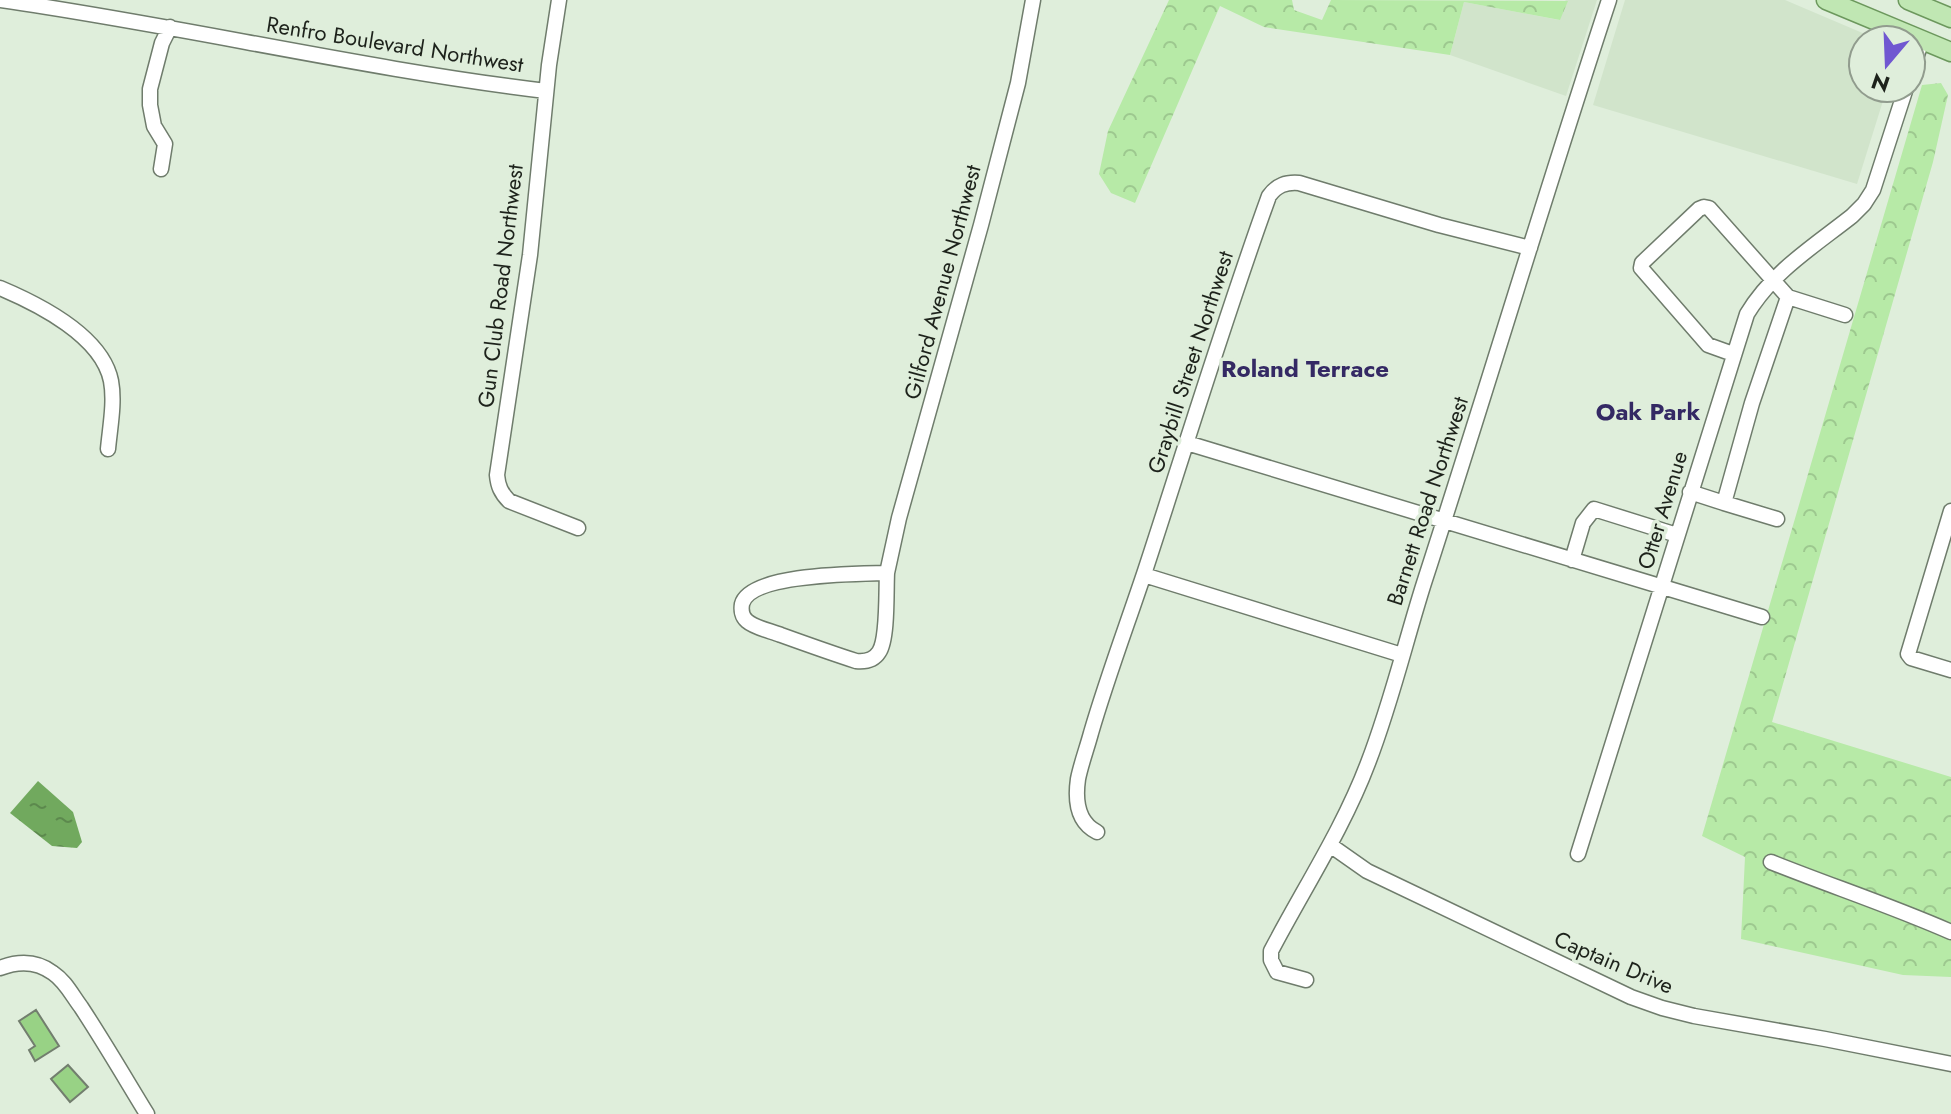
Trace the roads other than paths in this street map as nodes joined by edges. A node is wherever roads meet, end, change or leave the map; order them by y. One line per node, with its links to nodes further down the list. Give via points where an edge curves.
1 (0, 0): 9 (street, Renfro Boulevard Northwest)
2 (559, 0): 12 (street, Gun Club Road Northwest)
3 (1033, 0): 31 (street, Gilford Avenue Northwest, via 1018,83)
4 (1609, 0): 15 (street, Barnett Road Northwest)
5 (1908, 0): 7 (main road)
6 (1834, 1): 8 (main road)
7 (1951, 18)
8 (1886, 24)
9 (170, 27): 12 (street, Renfro Boulevard Northwest); 14 (street, via 150,89 154,126 165,144)
10 (1927, 42): 11 (main road)
11 (1951, 52)
12 (546, 91): 28 (street, Gun Club Road Northwest, via 530,255 497,475 509,501)
13 (1901, 104): 16 (street, Otter Avenue, via 1864,204)
14 (161, 169)
15 (1530, 248): 21 (street, Graybill Street Northwest, via 1299,183 1280,185 1269,196); 27 (street, Barnett Road Northwest)
16 (1772, 280): 18 (street); 20 (street, Otter Avenue, via 1747,314); 20 (street, via 1704,207 1642,263 1643,272 1708,345)
17 (0, 288): 22 (street, via 42,308 98,350 111,380)
18 (1788, 297): 19 (street); 24 (street)
19 (1845, 315)
20 (1733, 354): 23 (street, Otter Avenue)
21 (1187, 443): 27 (street); 32 (street, Graybill Street Northwest)
22 (108, 449)
23 (1690, 492): 24 (street); 29 (street, Otter Avenue)
24 (1724, 503): 26 (street)
25 (1951, 511): 36 (street, via 1908,649 1911,658)
26 (1777, 519)
27 (1444, 521): 30 (street); 35 (street, Barnett Road Northwest)
28 (578, 528)
29 (1677, 535): 30 (street, via 1594,509 1583,523); 33 (street, Otter Avenue)
30 (1572, 560): 33 (street)
31 (887, 573): 31 (street, Gilford Avenue Northwest, via 882,648 869,660 856,661 767,630 742,614 750,594 789,579)
32 (1144, 575): 35 (street); 37 (street, Graybill Street Northwest, via 1078,779 1079,813)
33 (1662, 587): 34 (street); 39 (street, Otter Avenue)
34 (1762, 617)
35 (1402, 655): 38 (street, Barnett Road Northwest, via 1368,764)
36 (1951, 670)
37 (1097, 832)
38 (1330, 845): 43 (street, Barnett Road Northwest, via 1271,951 1277,972); 44 (street, Captain Drive, via 1367,871 1631,997 1694,1016)
39 (1578, 854)
40 (1771, 862): 41 (street)
41 (1951, 932)
42 (0, 968): 45 (street, via 38,964 62,981)
43 (1306, 980)
44 (1951, 1064)
45 (147, 1114)

